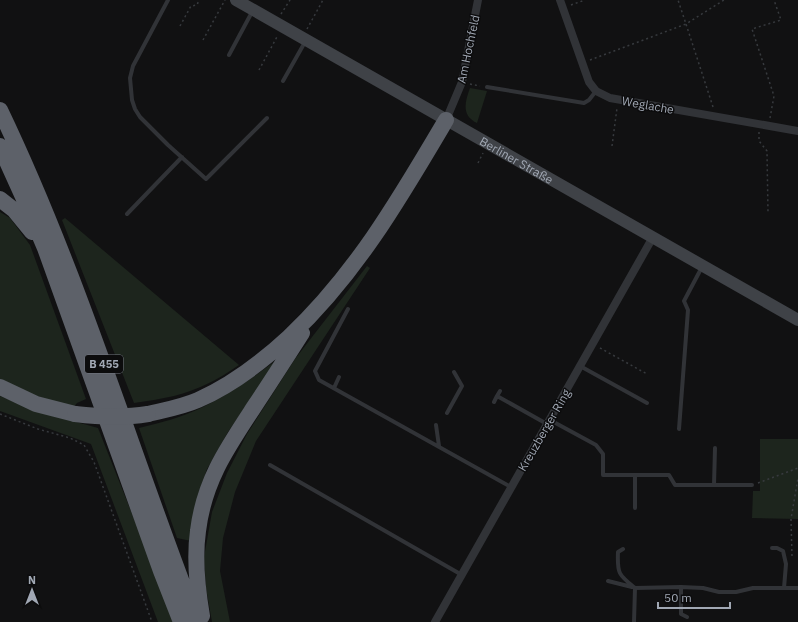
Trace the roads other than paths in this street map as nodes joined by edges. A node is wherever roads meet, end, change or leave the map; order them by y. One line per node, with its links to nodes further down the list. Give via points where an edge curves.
1 (168, 0): 16 (lane, via 136,58 130,78 135,109)
2 (236, 0): 5 (street, Berliner Straße)
3 (478, 0): 13 (street, Am Hochfeld, via 462,82)
4 (560, 0): 10 (street, via 589,82)
5 (253, 10): 6 (street, Berliner Straße); 7 (lane)
6 (304, 39): 8 (lane); 13 (street, Berliner Straße)
7 (229, 55)
8 (283, 81)
9 (487, 87): 10 (lane, via 584,103)
10 (596, 91): 14 (street, Weglache, via 617,100)
11 (0, 110): 56 (highway, B 455, via 33,182 71,276)
12 (267, 118): 16 (lane, via 206,178)
13 (446, 120): 19 (street, Berliner Straße); 22 (highway, via 378,232)
14 (798, 131)
15 (0, 146): 20 (highway, B 455)
16 (182, 157): 18 (lane)
17 (0, 199): 20 (highway, via 22,218)
18 (127, 214)
19 (653, 237): 21 (street, Berliner Straße); 25 (street, Kreuzberger Ring)
20 (45, 248): 55 (highway, B 455)
21 (703, 266): 24 (street, Berliner Straße); 37 (lane, via 684,301 688,310)
22 (319, 307): 28 (highway, bridge, via 278,348 234,381 216,392 177,407 123,417 75,414 36,404); 57 (highway, via 228,446 208,486 196,546 197,582)
23 (348, 309): 29 (lane, via 315,371 319,380)
24 (798, 320)
25 (580, 366): 33 (lane); 35 (street, Kreuzberger Ring)
26 (454, 372): 34 (lane, via 462,386)
27 (340, 377): 29 (lane)
28 (0, 387)
29 (334, 388): 38 (lane)
30 (500, 391): 31 (lane)
31 (497, 396): 32 (lane); 35 (lane)
32 (494, 402)
33 (647, 403)
34 (447, 413)
35 (549, 422): 41 (lane, via 596,446 603,454 603,475); 44 (street, Kreuzberger Ring)
36 (436, 425): 38 (lane)
37 (679, 429)
38 (439, 446): 44 (lane)
39 (714, 448): 42 (lane)
40 (270, 465): 48 (lane)
41 (635, 475): 42 (lane, via 669,475 675,485); 45 (lane)
42 (714, 485): 43 (lane)
43 (752, 485)
44 (511, 487): 48 (street, Kreuzberger Ring)
45 (635, 508)
46 (772, 548): 52 (lane, via 783,551 786,564)
47 (623, 549): 51 (lane, via 618,552 620,576)
48 (462, 574): 58 (street, Kreuzberger Ring)
49 (608, 581): 51 (lane)
50 (681, 587): 51 (lane); 52 (lane, via 719,592); 54 (lane, via 681,614)
51 (635, 588): 59 (lane)
52 (784, 588): 53 (lane)
53 (798, 588)
54 (688, 617)
55 (181, 622)
56 (197, 622)
57 (204, 622)
58 (435, 622)
59 (634, 622)

